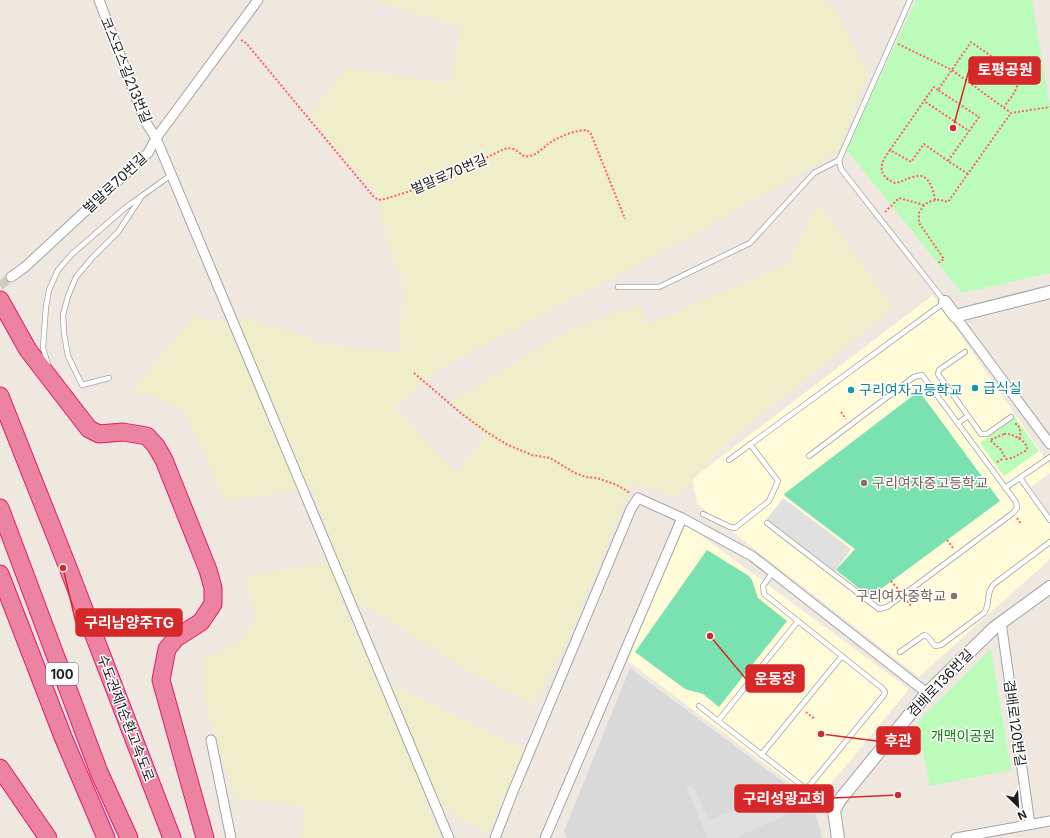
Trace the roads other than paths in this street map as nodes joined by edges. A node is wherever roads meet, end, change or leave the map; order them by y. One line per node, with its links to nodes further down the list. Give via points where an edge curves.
1 (99, 0): 4 (street, 코스모스길213번길, via 145,121)
2 (258, 0): 4 (street, 벌말로70번길)
3 (910, 0): 5 (lane)
4 (156, 138): 6 (street, 코스모스길213번길); 8 (street, 벌말로70번길, via 148,153)
5 (839, 160): 9 (lane, via 814,173 750,243 659,287); 12 (lane, via 841,169)
6 (171, 175): 7 (lane); 55 (street, 코스모스길213번길)
7 (142, 196): 15 (lane, via 118,232 76,277 63,315 68,356 82,385); 16 (lane, via 72,254 58,270 49,290 46,306 44,348)
8 (11, 277)
9 (618, 287)
10 (1050, 292): 13 (street)
11 (0, 300): 16 (highway, via 28,350)
12 (945, 302): 13 (street); 21 (lane)
13 (955, 316): 22 (street)
14 (965, 352): 18 (lane, via 938,372)
15 (109, 378)
16 (53, 382): 53 (highway, via 89,430 99,434 123,432 147,436 156,446 208,570 213,588 213,604 201,622 176,638 167,649 161,680)
17 (0, 396): 52 (highway, 수도권제1순환고속도로)
18 (968, 416): 19 (lane, via 983,435); 20 (lane)
19 (1011, 417)
20 (958, 423): 23 (lane, via 925,378 916,375); 27 (lane)
21 (750, 444): 25 (lane); 29 (lane, via 778,481 771,498 735,528)
22 (1050, 444)
23 (809, 456)
24 (1050, 457): 26 (lane)
25 (730, 460)
26 (1020, 478): 27 (lane); 31 (lane)
27 (1006, 488): 32 (lane, via 1016,502 1015,512 882,609 877,608)
28 (0, 508): 51 (highway, 100, via 99,772)
29 (703, 514)
30 (682, 518): 34 (street, via 752,556); 56 (street, via 638,498 517,782); 57 (street)
31 (1050, 520)
32 (767, 523)
33 (1050, 542): 39 (lane, via 994,584 989,592 984,613 941,645 935,646 924,635)
34 (772, 573): 37 (lane, via 763,586 764,594); 41 (street)
35 (0, 574): 50 (highway, 100, via 63,737)
36 (1050, 587): 38 (street, 겸배로136번길)
37 (798, 622): 40 (lane); 43 (lane)
38 (1001, 622): 41 (street, 겸배로136번길); 48 (street, 겸배로120번길)
39 (900, 652)
40 (842, 656): 45 (lane); 45 (lane, via 884,690 884,695 807,787 803,788)
41 (927, 693): 58 (street, 겸배로136번길, via 839,801 834,811)
42 (700, 706): 43 (lane)
43 (718, 721): 45 (lane)
44 (211, 740): 54 (street)
45 (761, 755)
46 (0, 768): 49 (highway)
47 (1050, 821): 48 (street)
48 (1030, 824): 59 (street)
49 (48, 838)
50 (106, 838)
51 (129, 838)
52 (172, 838)
53 (205, 838)
54 (231, 838)
55 (449, 838)
56 (496, 838)
57 (545, 838)
58 (838, 838)
59 (956, 838)

